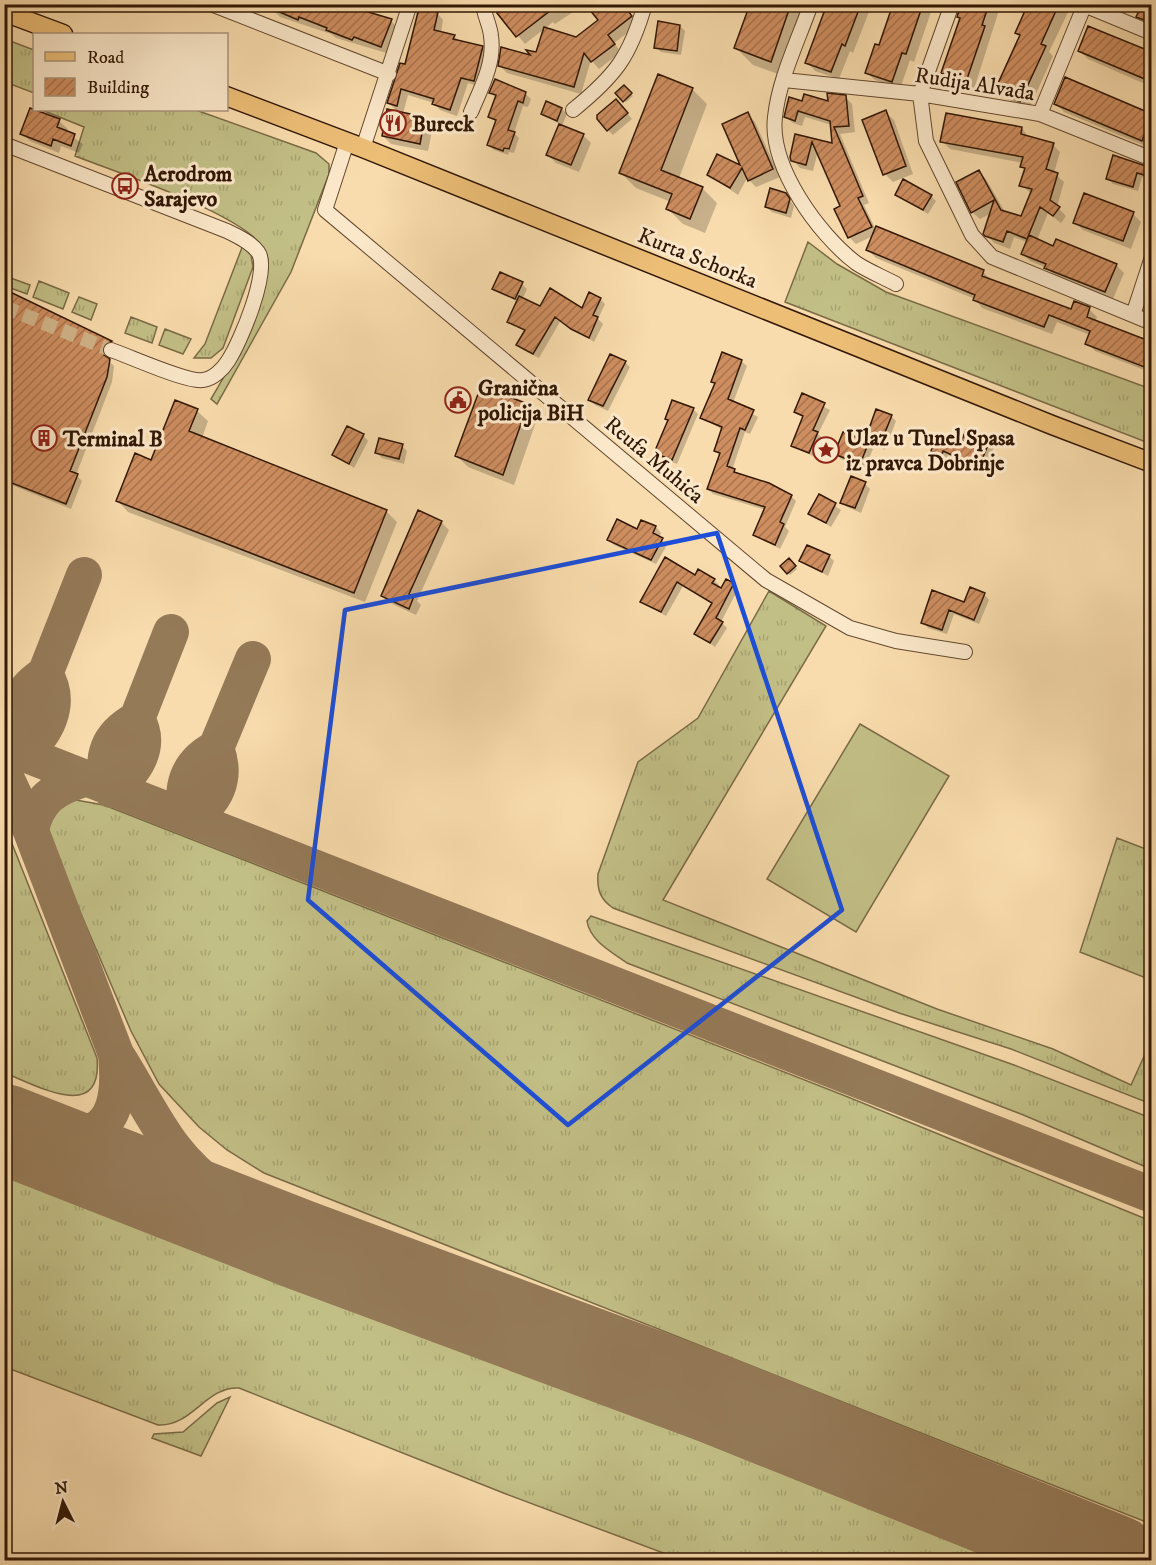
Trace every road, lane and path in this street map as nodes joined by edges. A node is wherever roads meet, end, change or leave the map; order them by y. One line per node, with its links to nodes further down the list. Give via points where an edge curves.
1 (211, 4): 11 (street)
2 (410, 4): 11 (street)
3 (483, 4): 16 (street, via 492,48 488,72)
4 (645, 4): 15 (street, via 624,60 600,88)
5 (811, 4): 12 (street)
6 (952, 4): 13 (street)
7 (1084, 5): 10 (street); 17 (street)
8 (4, 12): 9 (main road)
9 (60, 33)
10 (1152, 33)
11 (389, 74): 19 (street)
12 (783, 80): 13 (street, Rudija Alvađa); 22 (street, via 774,138 778,160 790,183 832,242 858,264)
13 (920, 94): 17 (street, Rudija Alvađa); 23 (street, via 926,141 972,235 992,257)
14 (228, 97): 19 (main road, Kurta Schorka)
15 (573, 110)
16 (471, 112)
17 (1040, 114): 20 (street, Rudija Alvađa)
18 (4, 144): 25 (street, via 227,231 258,252 262,263 260,280 228,361 213,377 202,381)
19 (355, 145): 26 (main road, Kurta Schorka); 27 (street, Reufa Muhića, via 325,210 766,580 850,628 896,641)
20 (1152, 159)
21 (1152, 256): 23 (street)
22 (896, 284)
23 (1133, 315): 24 (street)
24 (1152, 323)
25 (111, 350)
26 (1152, 463)
27 (964, 652)

